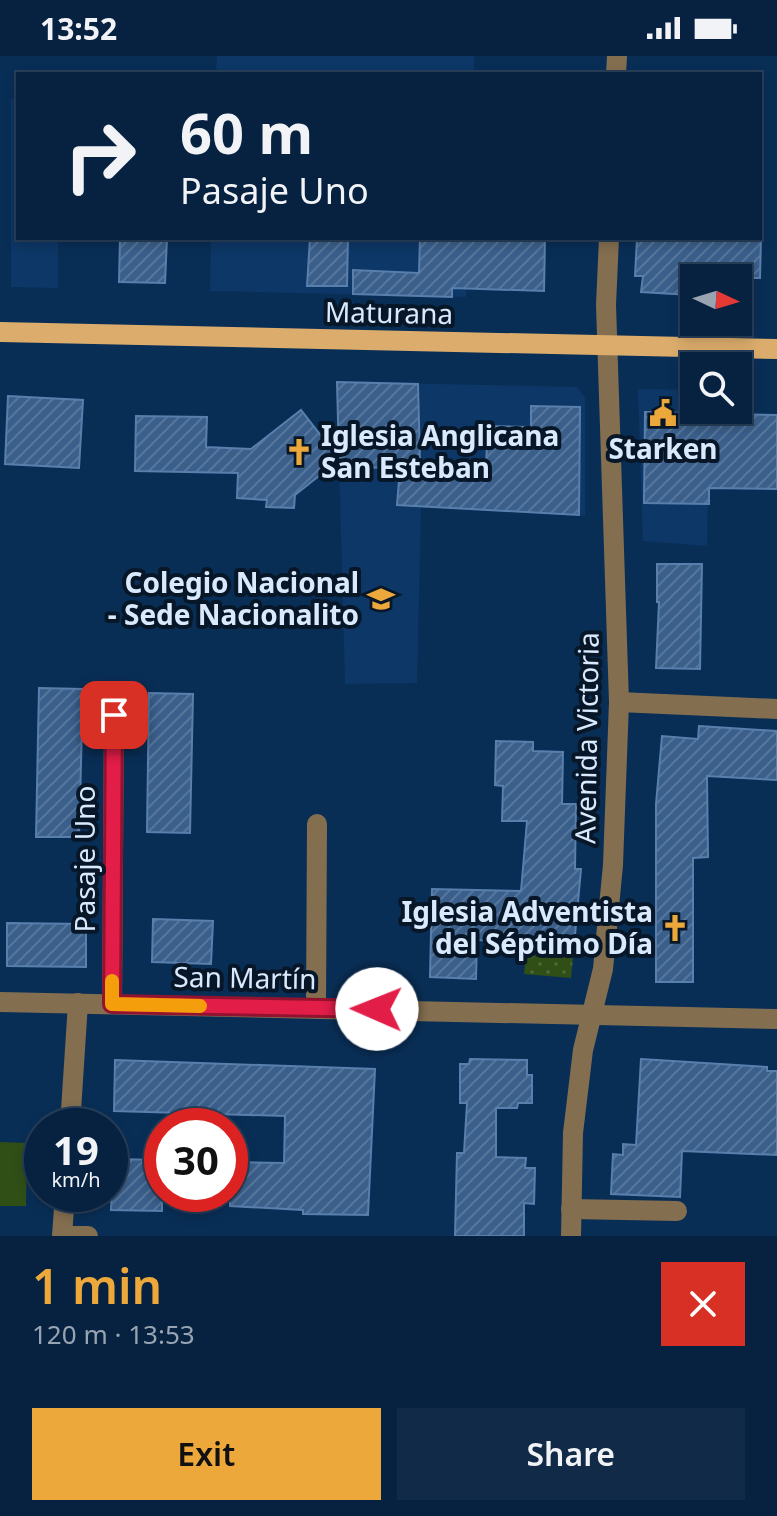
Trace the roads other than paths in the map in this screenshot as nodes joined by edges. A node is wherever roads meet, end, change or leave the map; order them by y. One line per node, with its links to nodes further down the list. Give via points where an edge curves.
1 (609, 240): 3 (street, Avenida Victoria)
2 (0, 332): 3 (main road, Maturana)
3 (607, 346): 4 (main road, Maturana); 5 (street, Avenida Victoria)
4 (777, 349)
5 (619, 702): 6 (street); 13 (street, Avenida Victoria, via 608,935)
6 (777, 709)
7 (114, 715): 11 (street, Pasaje Uno)
8 (317, 824): 12 (street)
9 (0, 1002): 10 (street, San Martín)
10 (78, 1003): 11 (street, San Martín); 15 (street)
11 (112, 1004): 12 (street, San Martín)
12 (316, 1008): 13 (street, San Martín)
13 (591, 1013): 14 (street, San Martín); 16 (street, Avenida Victoria, via 573,1133)
14 (777, 1019)
15 (71, 1108)
16 (571, 1209): 17 (street); 21 (street, Avenida Victoria)
17 (677, 1211)
18 (64, 1212): 19 (street)
19 (62, 1236): 20 (street)
20 (88, 1236)
21 (571, 1236)

